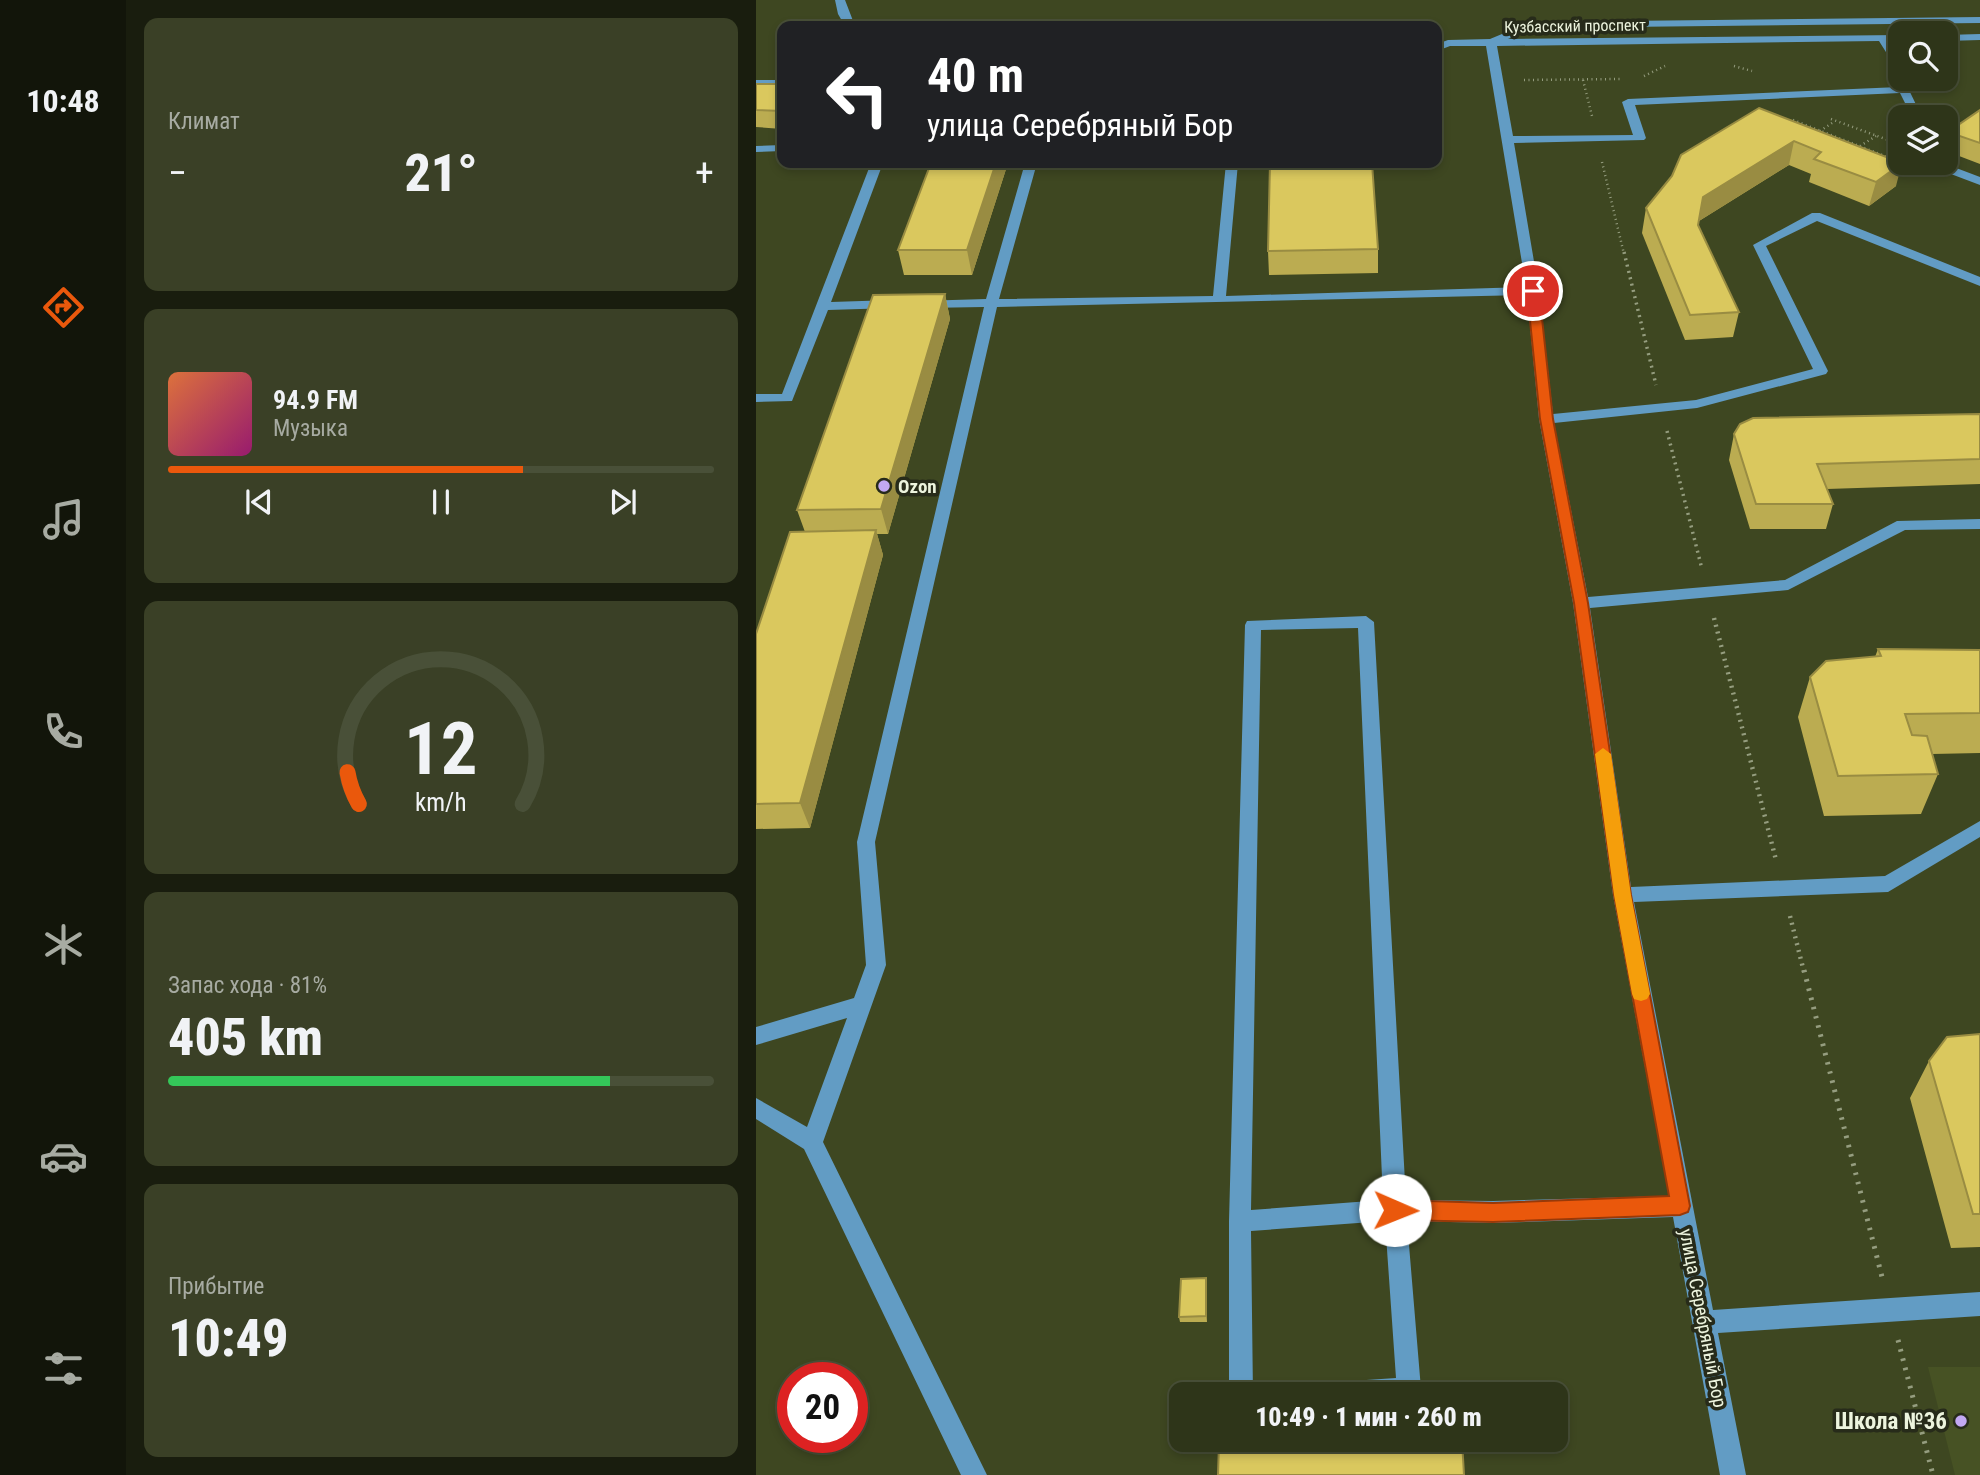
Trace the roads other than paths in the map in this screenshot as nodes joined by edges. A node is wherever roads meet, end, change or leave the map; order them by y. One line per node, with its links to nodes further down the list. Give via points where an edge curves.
1 (840, 0): 3 (street)
2 (1980, 20): 8 (street, Кузбасский проспект, via 1531,25)
3 (847, 21)
4 (1980, 37): 7 (street)
5 (1883, 38): 6 (street, Кузбасский проспект); 8 (street, Кузбасский проспект); 10 (street)
6 (1888, 38)
7 (1958, 38)
8 (1491, 43): 9 (street); 14 (street, улица Серебряный Бор)
9 (1442, 46)
10 (1888, 46)
11 (756, 83): 12 (street)
12 (777, 83)
13 (1888, 85): 14 (street, via 1628,102 1640,138)
14 (1507, 141): 23 (street, улица Серебряный Бор)
15 (777, 148): 16 (street)
16 (756, 149)
17 (875, 168): 26 (street)
18 (1030, 168): 25 (street)
19 (1232, 168): 24 (street)
20 (1958, 173): 21 (street)
21 (1980, 181)
22 (1980, 282): 28 (street, via 1816,216 1759,245 1821,371 1698,404)
23 (1533, 291): 24 (street); 28 (street, улица Серебряный Бор)
24 (1219, 300): 25 (street)
25 (992, 302): 26 (street); 33 (street, via 866,842 876,965)
26 (823, 306): 27 (street, via 787,398)
27 (756, 398)
28 (1546, 419): 30 (street, улица Серебряный Бор)
29 (1980, 524): 30 (street, via 1902,525 1788,585)
30 (1581, 603): 32 (street, улица Серебряный Бор)
31 (1980, 828): 32 (street, via 1888,884)
32 (1623, 895): 37 (street, улица Серебряный Бор)
33 (861, 1005): 34 (street); 36 (street)
34 (756, 1036)
35 (756, 1108): 36 (street)
36 (812, 1142): 44 (street)
37 (1680, 1206): 38 (street); 41 (street, улица Серебряный Бор)
38 (1395, 1210): 39 (street); 39 (street, via 1366,622 1253,625); 43 (street)
39 (1240, 1221): 42 (street)
40 (1980, 1304): 41 (street)
41 (1702, 1322): 45 (street, улица Серебряный Бор)
42 (1241, 1382)
43 (1408, 1382)
44 (974, 1475)
45 (1733, 1475)

